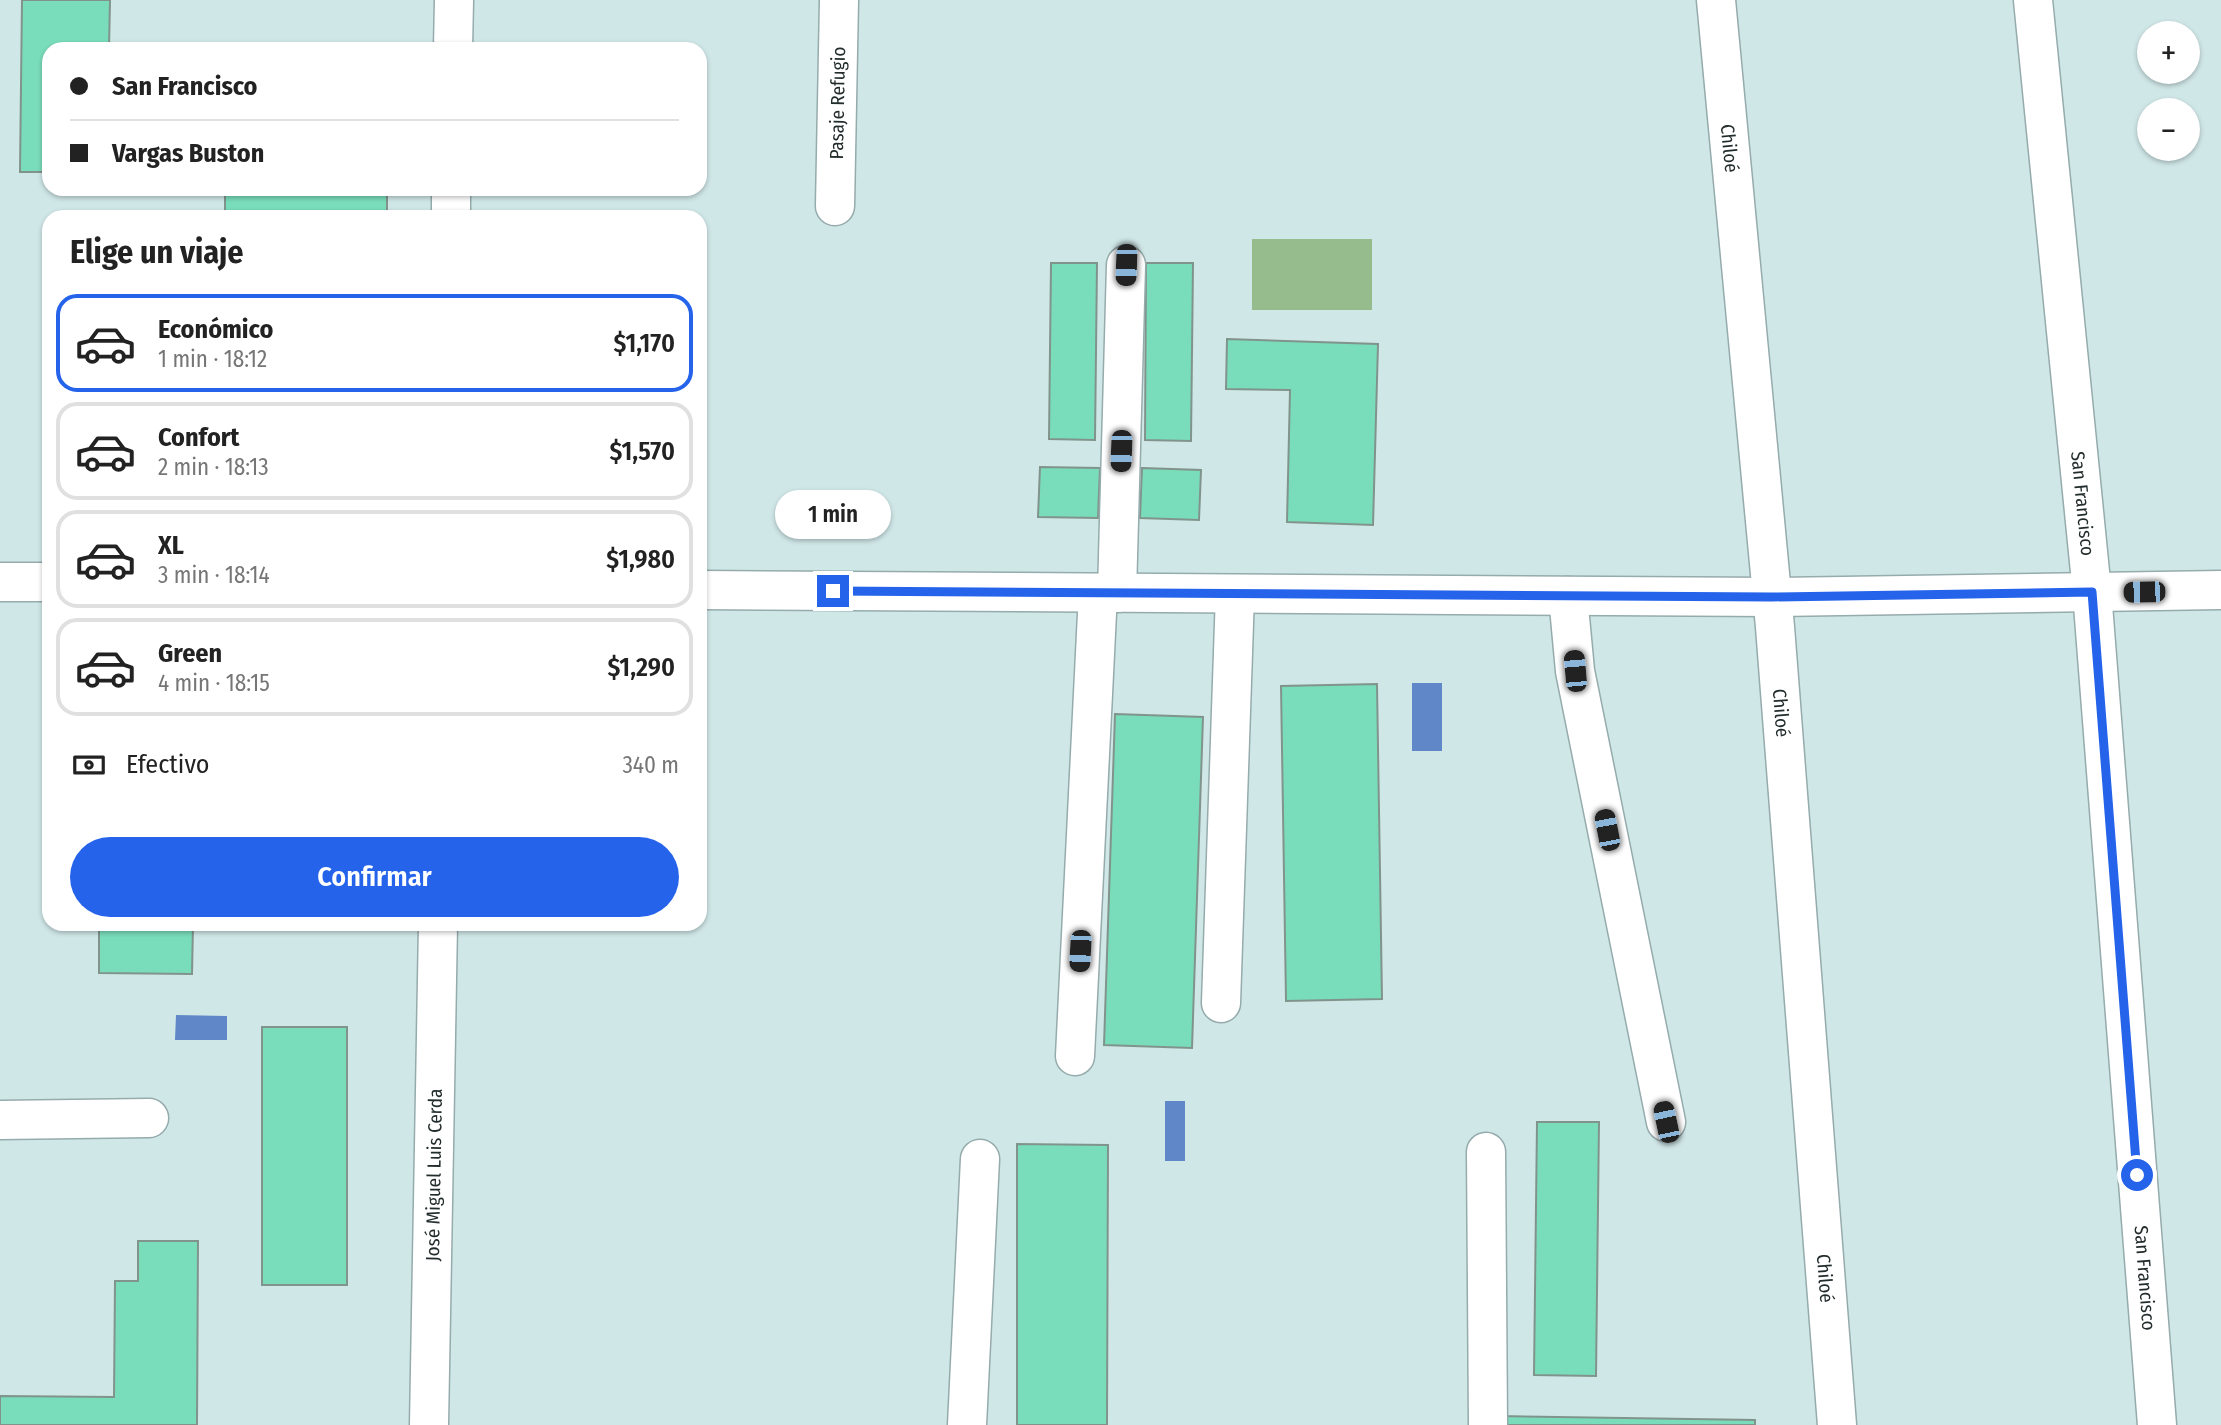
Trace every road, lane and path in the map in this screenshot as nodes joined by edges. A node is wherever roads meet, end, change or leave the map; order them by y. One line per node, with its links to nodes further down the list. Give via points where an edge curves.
1 (454, 0): 5 (street)
2 (839, 0): 6 (street, Pasaje Refugio)
3 (1716, 0): 16 (street, Chiloé)
4 (2033, 0): 12 (street, San Francisco)
5 (453, 42)
6 (835, 206)
7 (1126, 265): 13 (street)
8 (0, 582): 9 (street)
9 (42, 582)
10 (707, 590): 13 (street)
11 (2221, 590): 12 (street)
12 (2092, 592): 16 (street); 29 (street, San Francisco)
13 (1107, 593): 14 (street); 19 (street)
14 (1235, 594): 15 (street); 18 (street)
15 (1568, 596): 16 (street); 22 (street, via 1575,671)
16 (1772, 597): 28 (street, Chiloé)
17 (438, 931): 25 (street, José Miguel Luis Cerda)
18 (1221, 1003)
19 (1075, 1056)
20 (149, 1118): 21 (street)
21 (0, 1120)
22 (1666, 1122)
23 (1486, 1152): 27 (street)
24 (979, 1159): 26 (street)
25 (429, 1425)
26 (967, 1425)
27 (1488, 1425)
28 (1838, 1425)
29 (2157, 1425)

